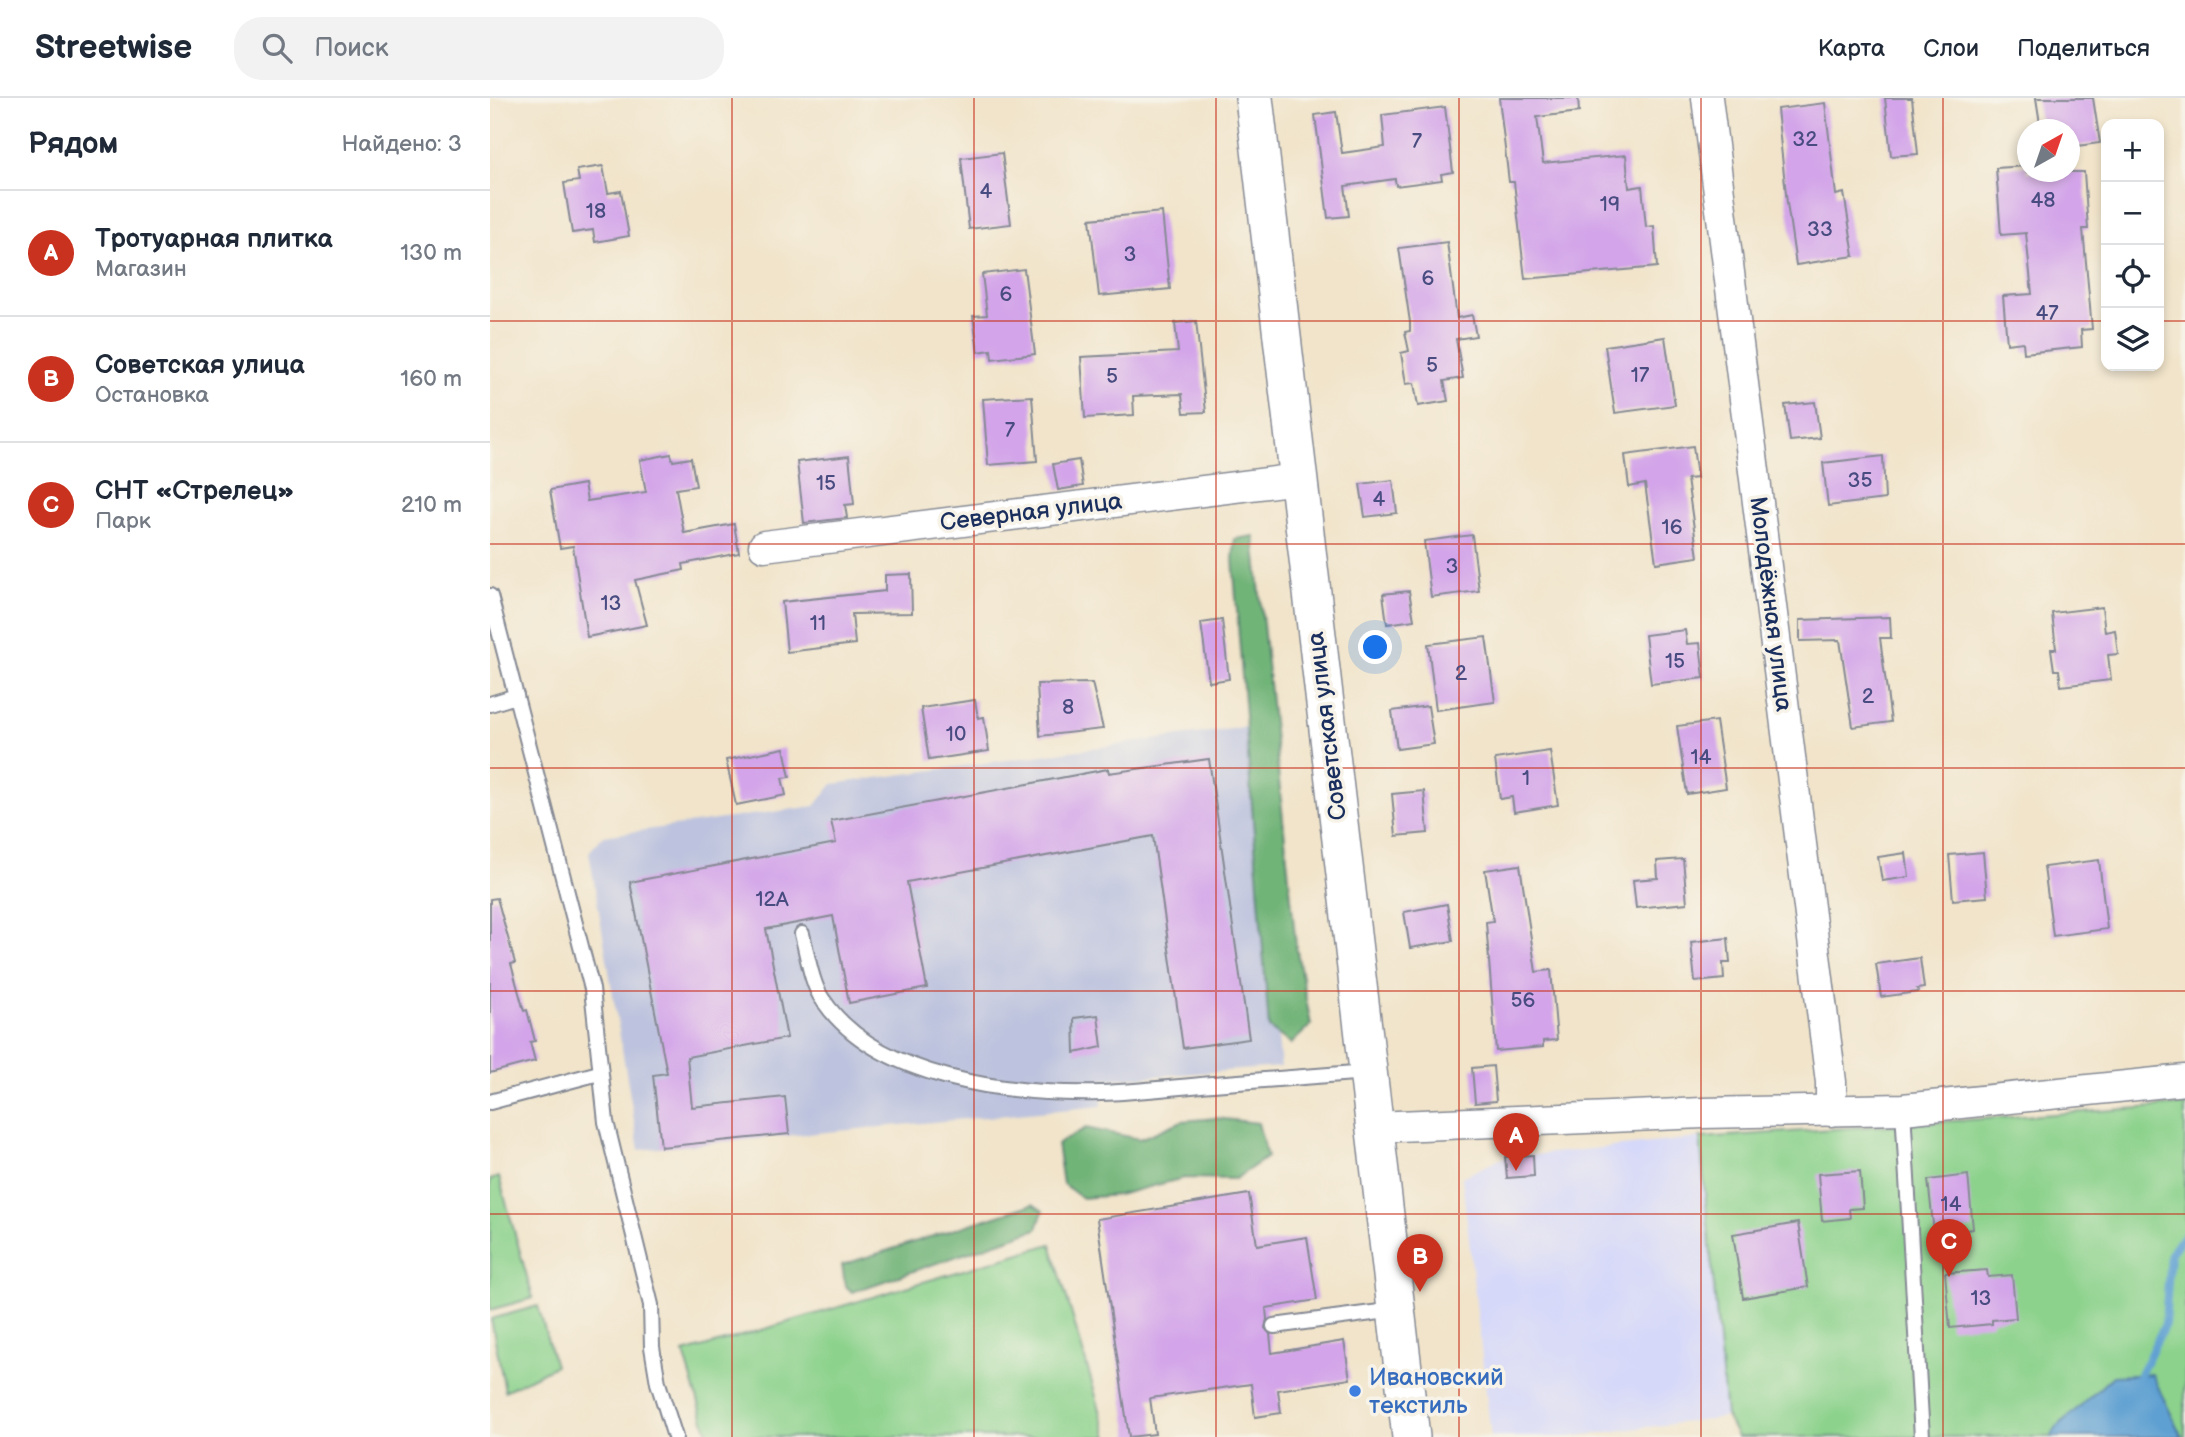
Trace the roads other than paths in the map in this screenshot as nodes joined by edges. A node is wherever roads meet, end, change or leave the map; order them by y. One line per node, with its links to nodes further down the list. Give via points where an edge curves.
1 (1254, 98): 3 (street, Советская улица)
2 (1707, 98): 14 (street, Молодёжная улица, via 1831,1082)
3 (1298, 479): 4 (street, Северная улица); 9 (street, Советская улица)
4 (764, 546)
5 (490, 596): 6 (lane)
6 (516, 696): 7 (lane); 10 (lane, via 592,989)
7 (490, 704)
8 (802, 934): 9 (lane, via 821,998 838,1020 884,1054 949,1077 1006,1088 1101,1093)
9 (1367, 1072): 15 (street, Советская улица)
10 (600, 1073): 12 (lane); 18 (lane, via 606,1122 651,1305 658,1383)
11 (2185, 1080): 13 (street)
12 (490, 1102)
13 (1903, 1109): 14 (street); 20 (lane)
14 (1831, 1111): 15 (street)
15 (1374, 1127): 16 (street, Советская улица)
16 (1396, 1310): 17 (lane); 19 (street, Советская улица)
17 (1274, 1326)
18 (676, 1437)
19 (1411, 1437)
20 (1922, 1437)

